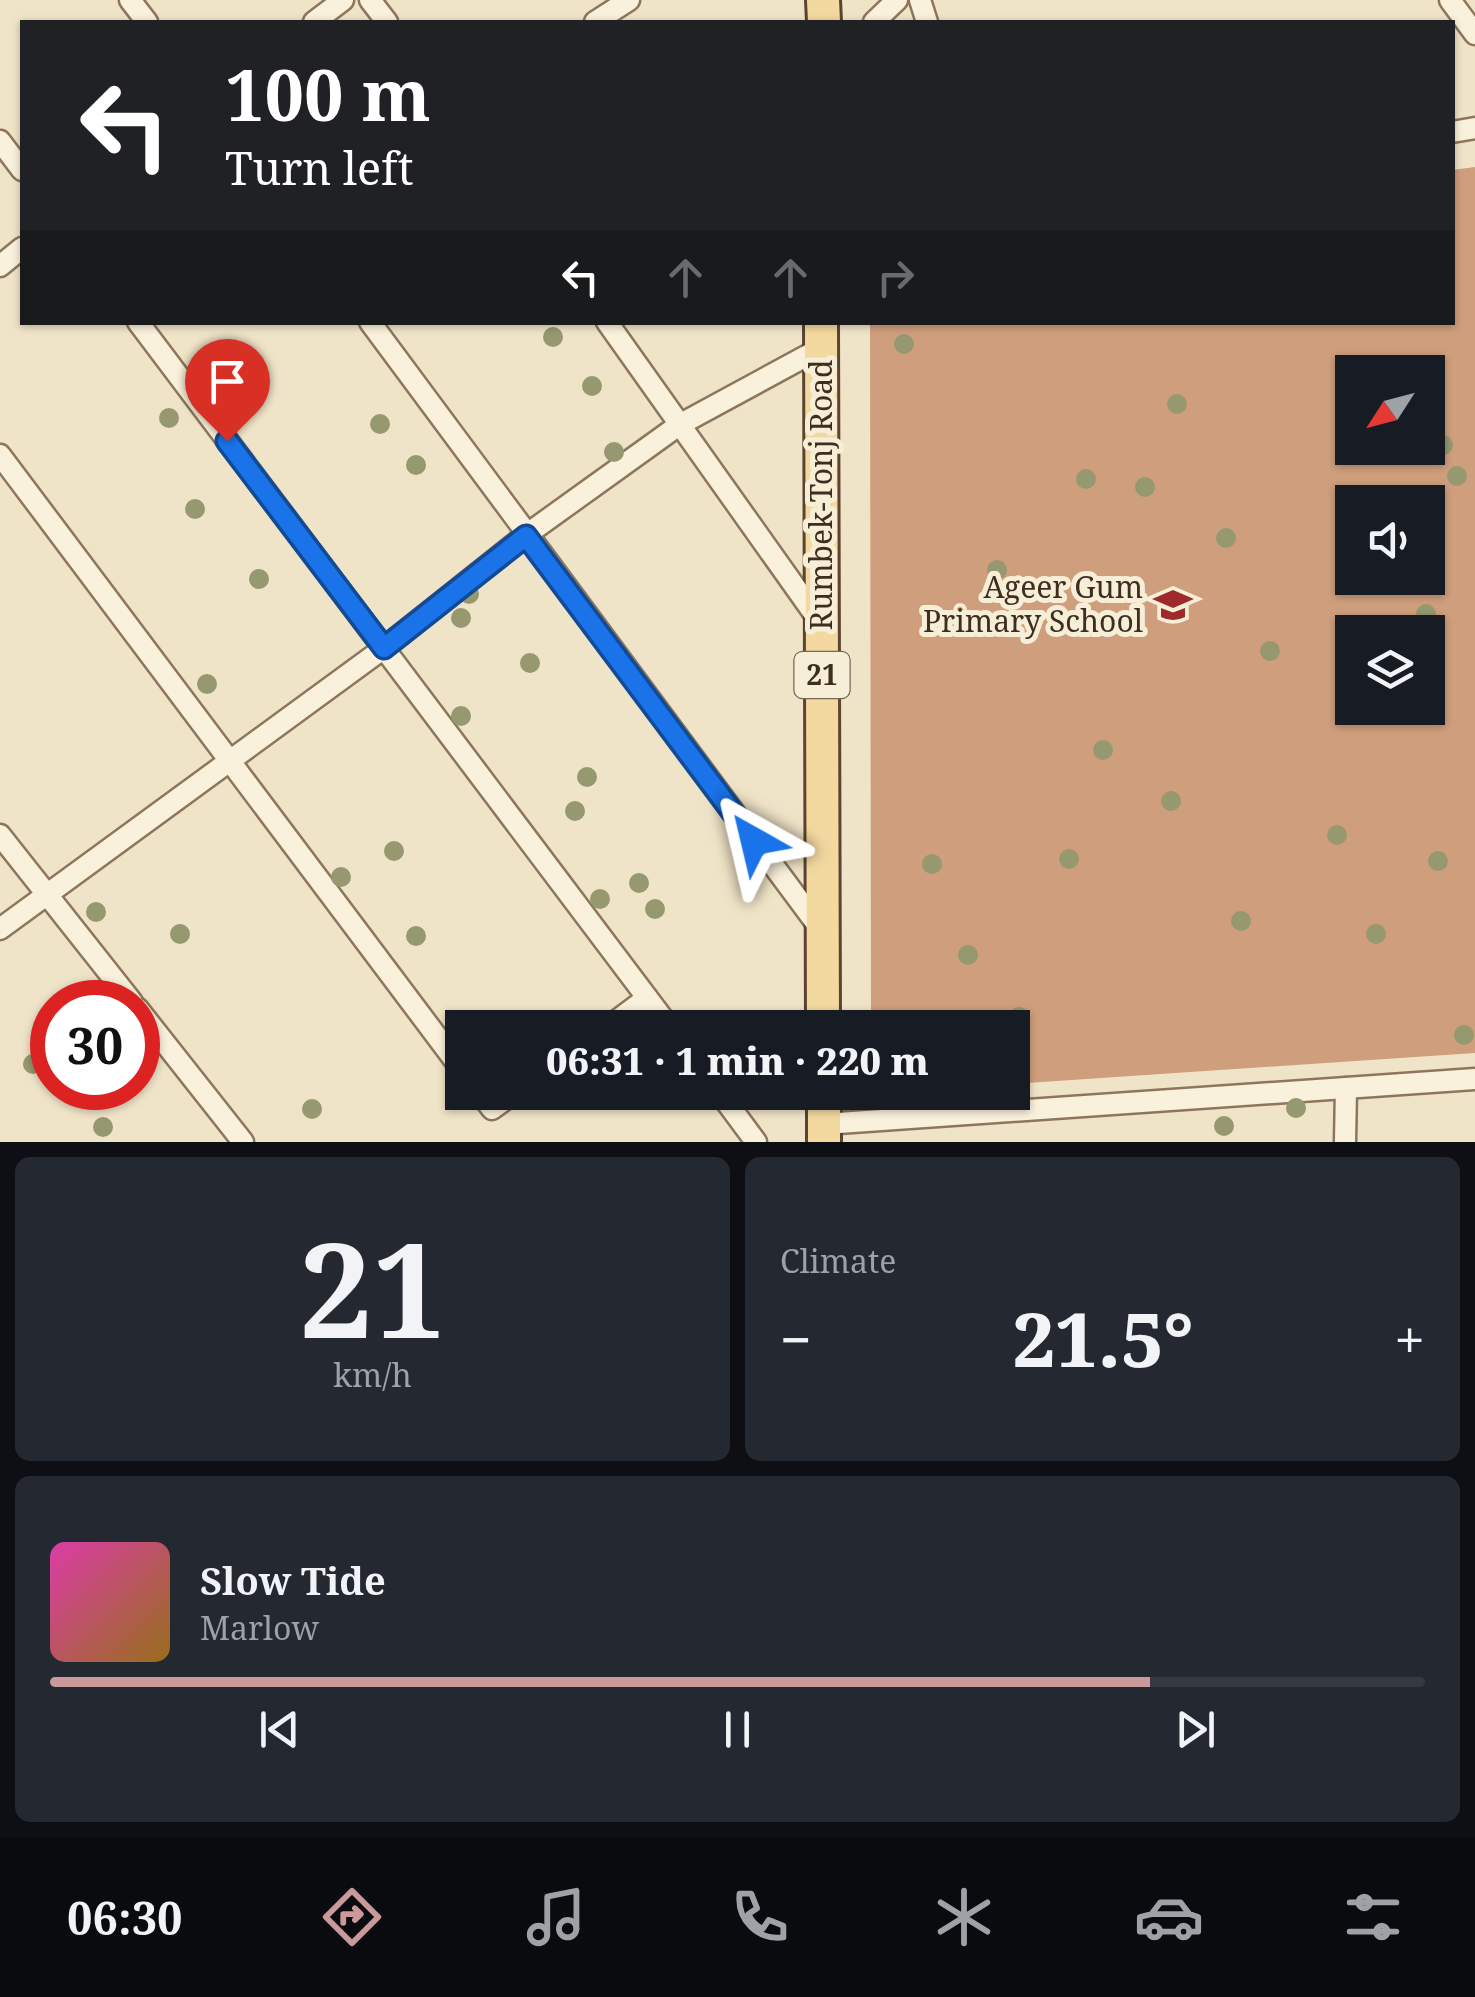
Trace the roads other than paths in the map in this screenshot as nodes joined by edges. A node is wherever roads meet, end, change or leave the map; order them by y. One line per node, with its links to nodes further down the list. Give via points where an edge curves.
1 (130, 0): 7 (street)
2 (343, 0): 8 (street)
3 (370, 0): 9 (street)
4 (630, 0): 10 (street)
5 (897, 0): 11 (street)
6 (1450, 0): 12 (street)
7 (146, 20)
8 (317, 20)
9 (385, 20)
10 (598, 20)
11 (876, 20)
12 (1475, 34)
13 (0, 141): 14 (street)
14 (20, 167)
15 (20, 250): 16 (street)
16 (0, 266)
17 (140, 325): 25 (street)
18 (372, 325): 23 (street)
19 (608, 325): 21 (street)
20 (821, 335): 21 (street); 24 (main road, Rumbek-Tonj Road / 21)
21 (679, 425): 23 (street); 24 (street)
22 (0, 455): 26 (street)
23 (526, 536): 25 (street); 30 (street)
24 (822, 626): 30 (main road, Rumbek-Tonj Road / 21)
25 (384, 648): 26 (street); 32 (street)
26 (231, 761): 28 (street); 37 (street)
27 (0, 835): 28 (street)
28 (48, 896): 29 (street); 31 (street)
29 (0, 929)
30 (823, 933): 35 (main road, Rumbek-Tonj Road / 21)
31 (115, 980)
32 (648, 998): 33 (street); 34 (street)
33 (631, 1010)
34 (657, 1010)
35 (823, 1010)
36 (160, 1037): 42 (street)
37 (445, 1047)
38 (1475, 1079): 39 (street)
39 (1346, 1088): 41 (street); 44 (street)
40 (732, 1110): 43 (street)
41 (824, 1120)
42 (243, 1142)
43 (756, 1142)
44 (1345, 1142)

